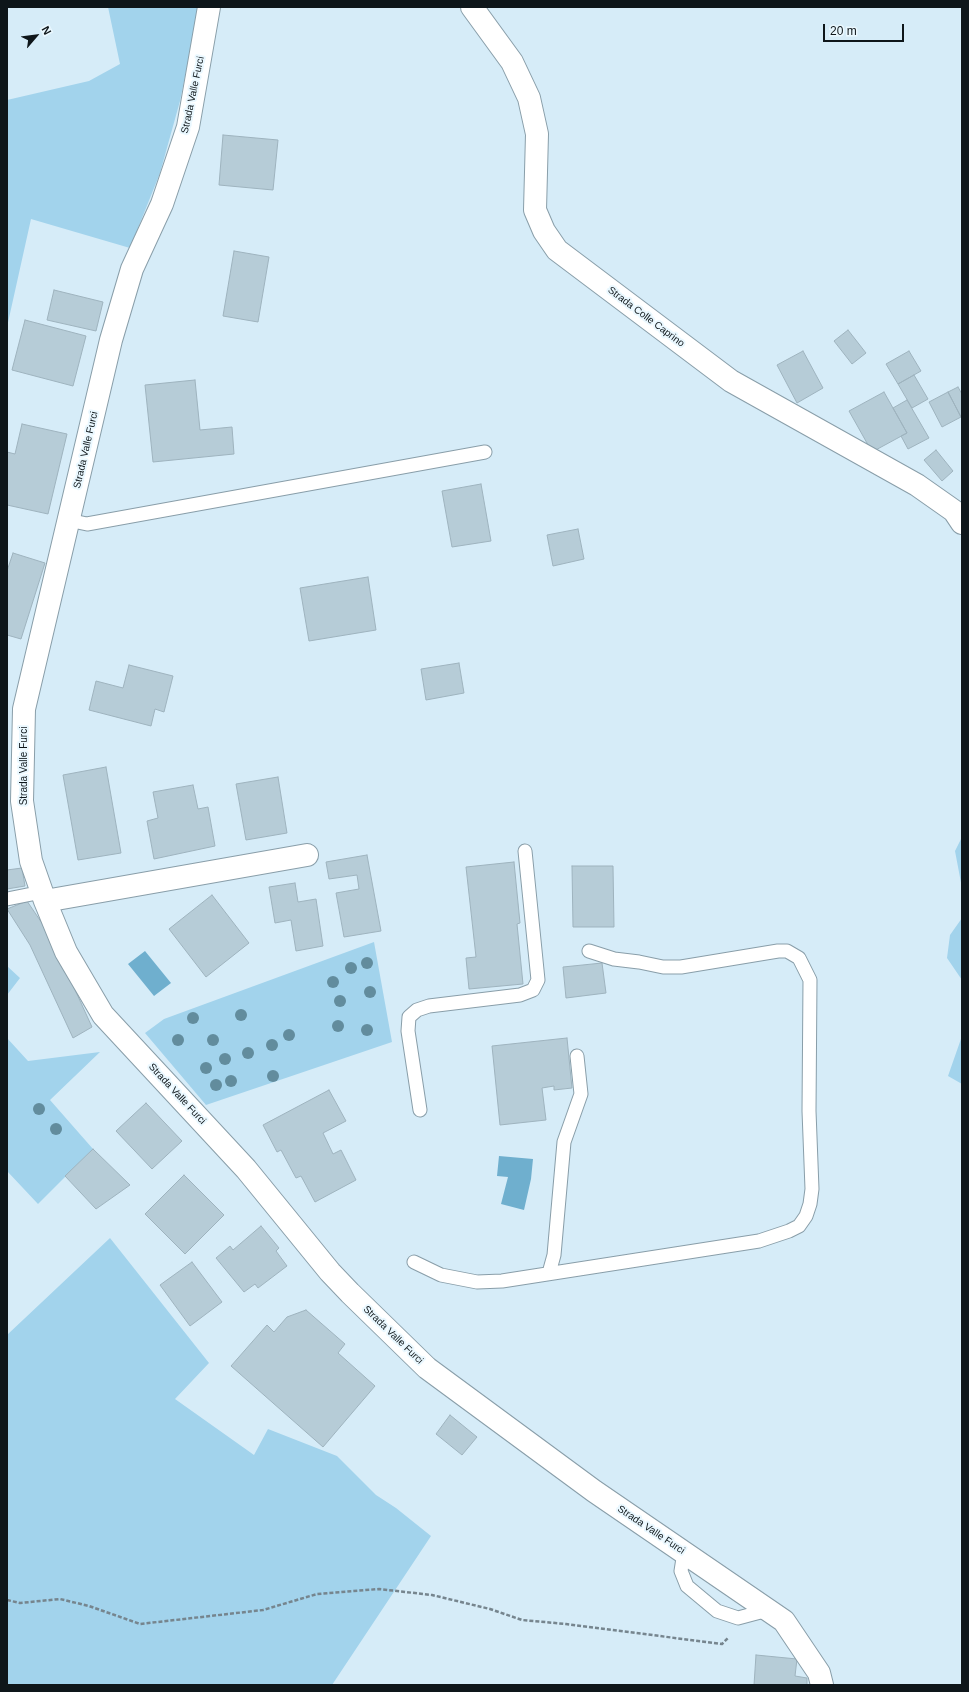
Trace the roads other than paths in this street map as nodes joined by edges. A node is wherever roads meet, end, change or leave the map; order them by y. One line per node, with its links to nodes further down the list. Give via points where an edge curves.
1 (210, 7): 4 (street, Strada Valle Furci, via 188,127 162,204 132,269 111,340)
2 (472, 7): 5 (street, Strada Colle Caprino, via 512,62 529,98 537,134 535,210 544,231 557,250 731,381 917,485 954,511)
3 (486, 452): 4 (lane, via 87,524)
4 (68, 520): 8 (street, Strada Valle Furci, via 24,709 22,801 31,861)
5 (962, 523)
6 (525, 851): 12 (lane, via 538,980 533,990 520,995 429,1006 417,1010 409,1017 408,1031)
7 (307, 855): 8 (street)
8 (44, 896): 9 (lane); 15 (street, Strada Valle Furci, via 66,952 103,1015 246,1169 350,1293 426,1368)
9 (7, 899)
10 (589, 952): 14 (lane, via 614,959 669,967 778,951 787,951 799,958 810,980 809,1111 812,1189 806,1216 799,1226 759,1241)
11 (577, 1056): 14 (lane, via 581,1094 564,1142 554,1255)
12 (420, 1110)
13 (414, 1262): 14 (lane, via 440,1275 477,1282 502,1281)
14 (549, 1273)
15 (684, 1552): 16 (street, Strada Valle Furci); 16 (lane, via 681,1571 687,1586 717,1611 738,1618)
16 (768, 1610): 17 (street, Strada Valle Furci, via 784,1621 819,1673)
17 (822, 1685)

